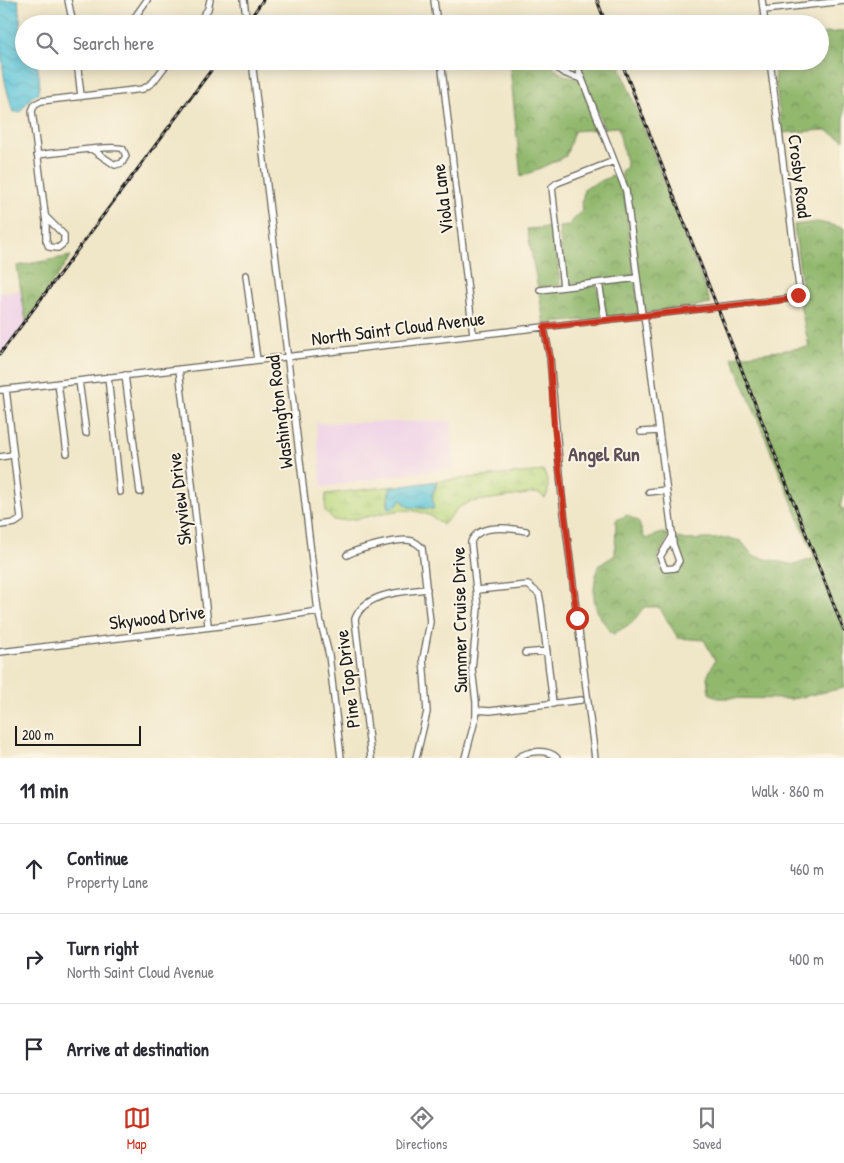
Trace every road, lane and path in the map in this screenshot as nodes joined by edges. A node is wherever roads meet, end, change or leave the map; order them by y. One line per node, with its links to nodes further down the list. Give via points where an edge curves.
1 (68, 0): 10 (street)
2 (147, 0): 11 (street)
3 (210, 0): 12 (street)
4 (244, 0): 13 (street)
5 (434, 0): 14 (street)
6 (762, 0): 9 (street)
7 (844, 1): 8 (street)
8 (805, 3): 9 (street)
9 (764, 10): 15 (street)
10 (71, 15)
11 (136, 15)
12 (203, 15)
13 (246, 15)
14 (436, 15)
15 (765, 15)
16 (78, 70): 24 (street)
17 (162, 70): 24 (street, via 143,89)
18 (253, 70): 39 (street, Washington Road)
19 (442, 70): 38 (street, Viola Lane)
20 (559, 70): 23 (street)
21 (578, 70): 23 (street)
22 (771, 70): 34 (street, Crosby Road)
23 (582, 79): 27 (street)
24 (81, 96): 26 (street, via 36,104 32,111)
25 (93, 150): 25 (street, via 115,165 122,163 126,156 118,146); 26 (street)
26 (37, 155): 28 (street)
27 (614, 161): 30 (street, via 627,195); 32 (street, via 552,187)
28 (46, 217): 28 (street, via 46,242 49,247 58,248 64,243 64,235)
29 (246, 275): 40 (street)
30 (637, 278): 31 (street); 35 (street)
31 (599, 282): 32 (street); 36 (street)
32 (563, 287): 33 (street)
33 (540, 290)
34 (798, 295): 35 (street, North Saint Cloud Avenue, via 790,299)
35 (643, 315): 36 (street, North Saint Cloud Avenue); 47 (street)
36 (605, 320): 37 (street, North Saint Cloud Avenue)
37 (544, 327): 38 (street, North Saint Cloud Avenue); 77 (street)
38 (473, 334): 39 (street, North Saint Cloud Avenue)
39 (288, 356): 40 (street, North Saint Cloud Avenue); 63 (street, Washington Road)
40 (257, 360): 41 (street, North Saint Cloud Avenue)
41 (179, 369): 42 (street, North Saint Cloud Avenue); 64 (street, Skyview Drive)
42 (125, 375): 43 (street, North Saint Cloud Avenue); 55 (street)
43 (108, 377): 44 (street, North Saint Cloud Avenue); 54 (street)
44 (79, 381): 45 (street, North Saint Cloud Avenue); 49 (street)
45 (58, 383): 46 (street, North Saint Cloud Avenue); 51 (street)
46 (3, 390): 50 (street)
47 (659, 431): 48 (street); 53 (street)
48 (641, 432)
49 (86, 433)
50 (13, 451): 52 (street, via 12,455); 57 (street, via 21,519 15,523)
51 (67, 453)
52 (0, 457)
53 (666, 490): 56 (street); 59 (street)
54 (120, 492)
55 (140, 492)
56 (649, 492)
57 (0, 524)
58 (526, 531): 62 (street, Summer Cruise Drive, via 483,530 475,534 471,542)
59 (672, 537): 59 (street, via 679,561 675,568 665,569 660,556)
60 (347, 554): 61 (street, via 358,549 412,541 420,545 423,553)
61 (427, 589): 72 (street, Pine Top Drive, via 380,596 363,606 355,618); 73 (street, via 430,622 423,666 427,712)
62 (476, 590): 65 (street, via 528,585 534,588 539,594); 70 (street, Summer Cruise Drive, via 478,616 472,669)
63 (318, 611): 64 (street, Skywood Drive); 71 (street, Washington Road, via 329,655)
64 (208, 625): 66 (street, Skywood Drive)
65 (547, 651): 67 (street); 69 (street)
66 (0, 652)
67 (525, 653)
68 (581, 700): 69 (street)
69 (553, 704): 70 (street)
70 (476, 710): 74 (street, Summer Cruise Drive)
71 (342, 758)
72 (371, 758)
73 (416, 758)
74 (465, 758)
75 (518, 758): 76 (street, via 535,752 547,752)
76 (557, 758)
77 (595, 758)

